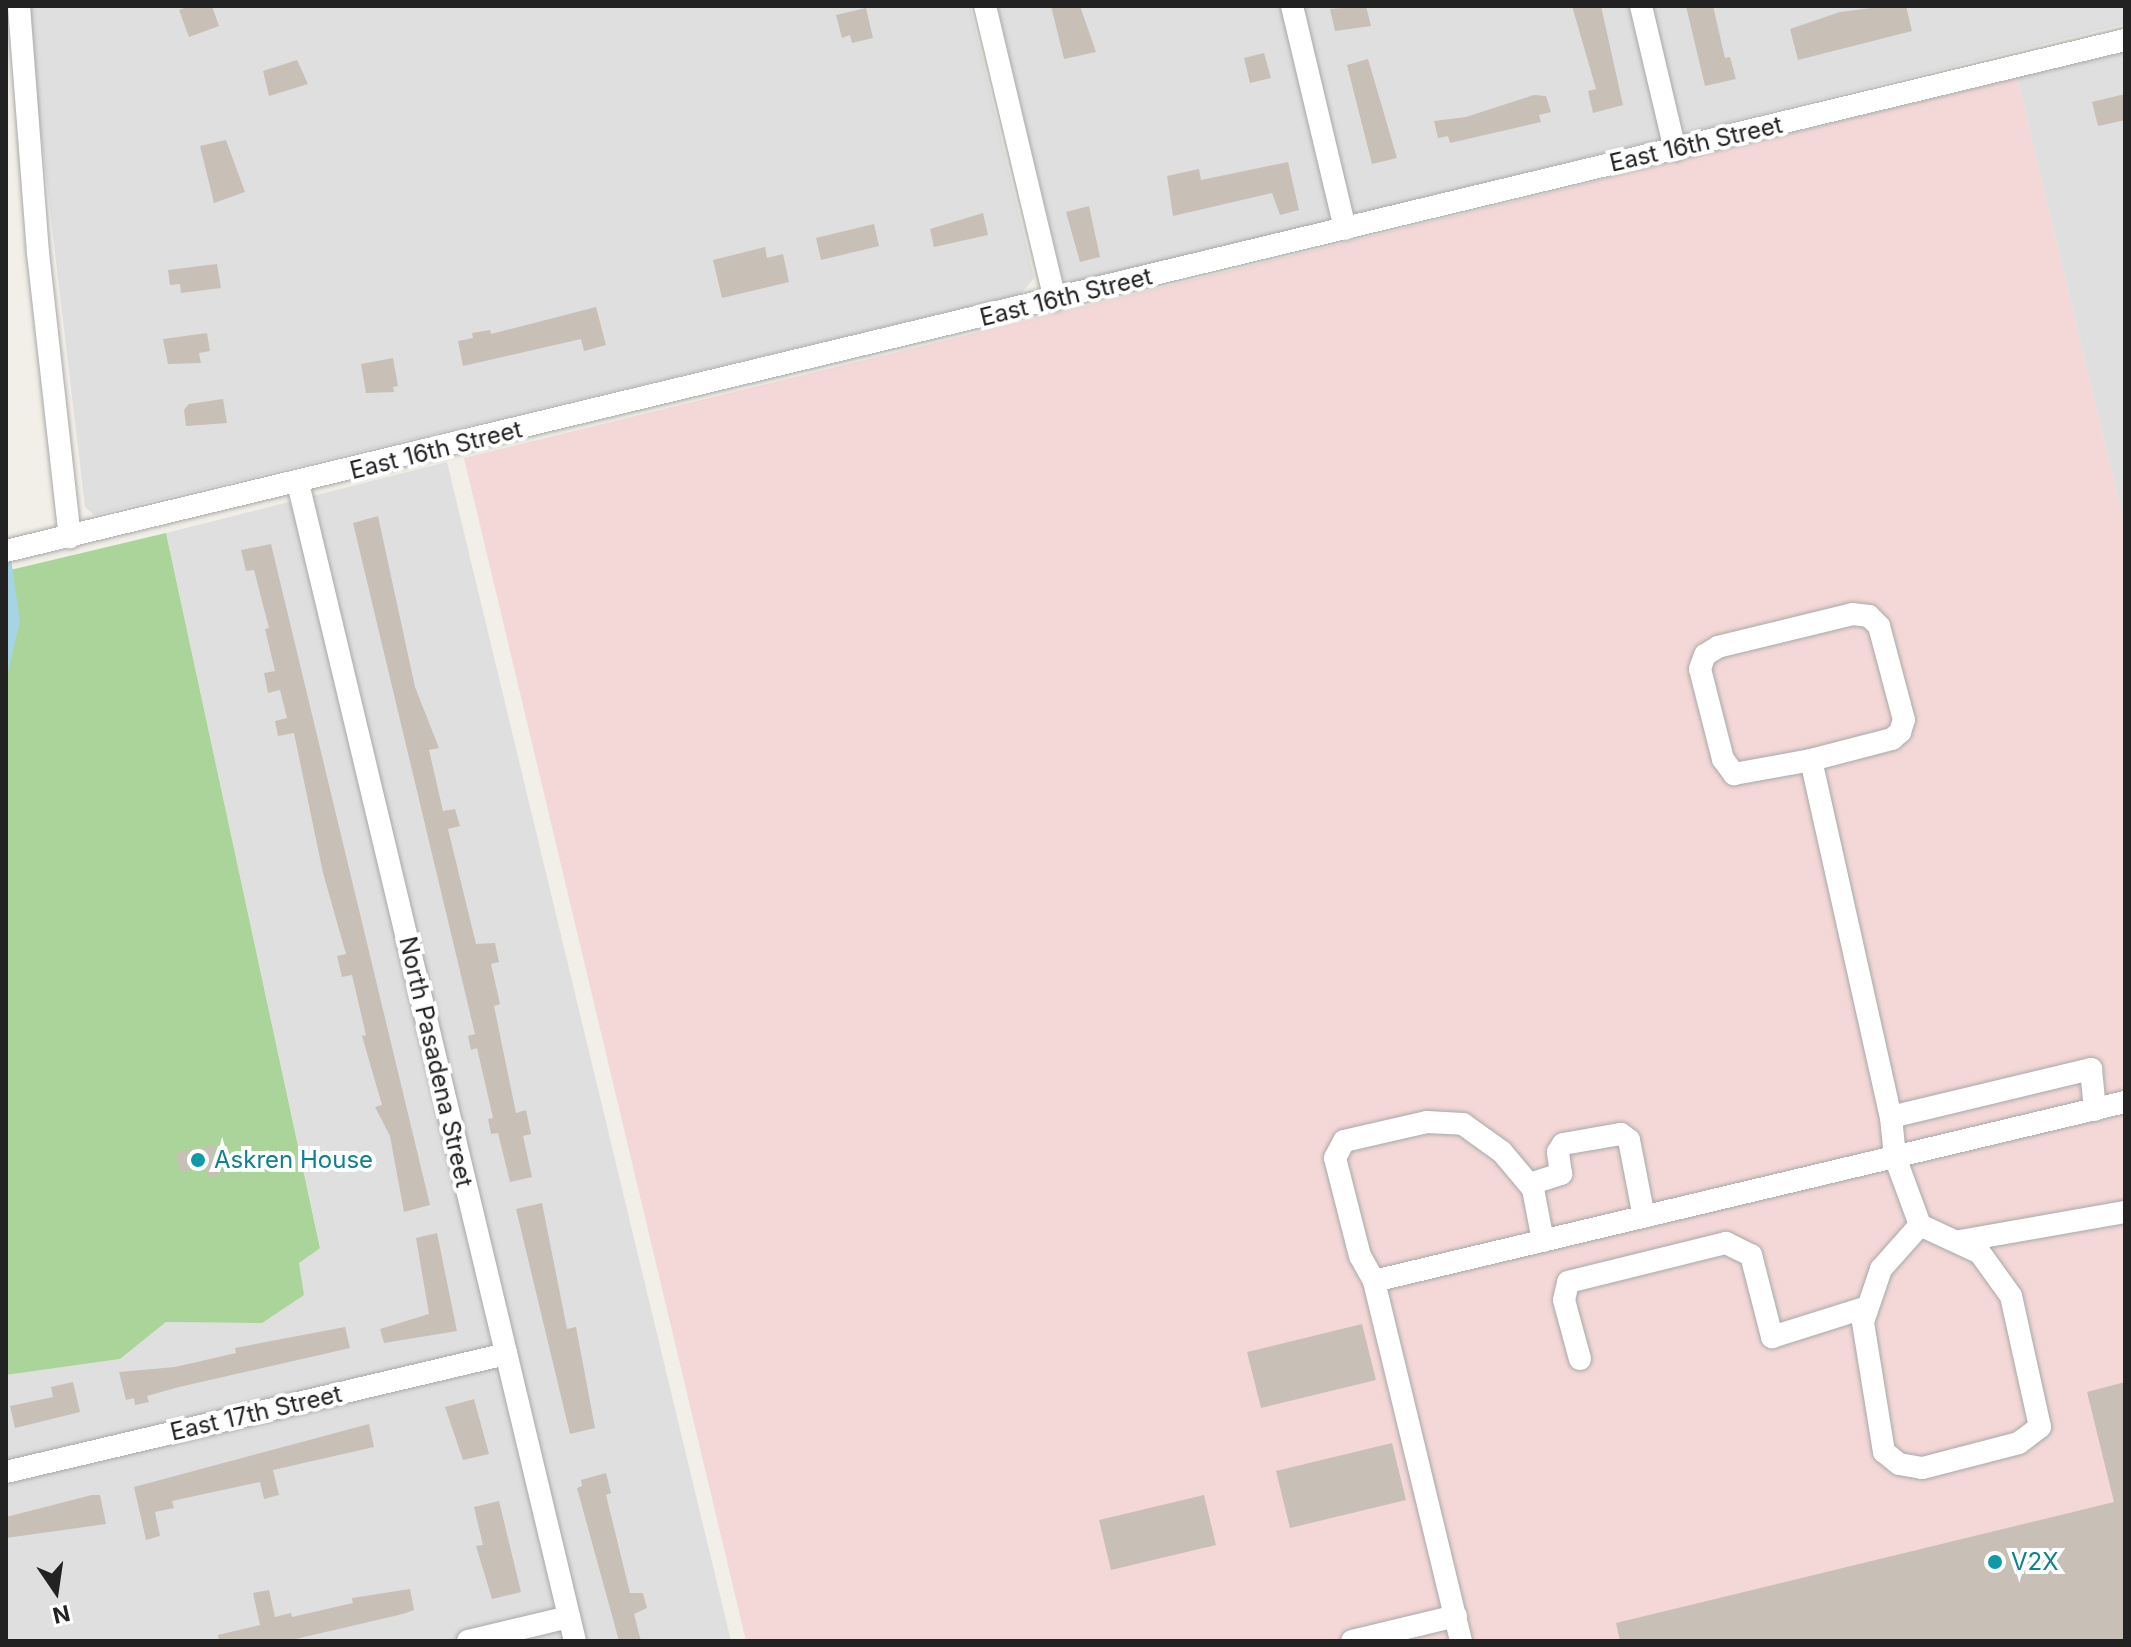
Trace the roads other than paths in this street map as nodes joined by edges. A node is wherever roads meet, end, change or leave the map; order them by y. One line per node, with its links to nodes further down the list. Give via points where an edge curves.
1 (19, 6): 10 (street, via 37,237)
2 (985, 6): 8 (street)
3 (1292, 6): 7 (street)
4 (1641, 6): 6 (street)
5 (2125, 40): 6 (street, East 16th Street)
6 (1675, 150): 7 (street, East 16th Street)
7 (1345, 229): 8 (street, East 16th Street)
8 (1055, 300): 9 (street, East 16th Street)
9 (298, 483): 10 (street, East 16th Street); 25 (street, North Pasadena Street)
10 (70, 537): 11 (street, East 16th Street)
11 (6, 551)
12 (1811, 760): 12 (street, via 1734,774 1723,759 1700,669 1705,655 1853,614 1869,616 1879,626 1904,720 1900,732 1892,739); 15 (street)
13 (2125, 1102): 14 (street)
14 (2095, 1110): 15 (street, via 2091,1069); 16 (street)
15 (1891, 1117): 16 (street)
16 (1895, 1157): 18 (street); 20 (street)
17 (1530, 1184): 18 (street, via 1561,1174 1558,1152 1563,1144 1621,1134 1629,1140); 21 (street); 23 (street, via 1502,1152 1447,1119 1344,1141 1335,1158 1360,1256)
18 (1644, 1217): 21 (street)
19 (2124, 1217): 22 (street)
20 (1920, 1225): 22 (street); 24 (street, via 1881,1269)
21 (1543, 1241): 23 (street)
22 (1960, 1241): 24 (street, via 1992,1266 2011,1296 2040,1414 2033,1436 1922,1468 1899,1464 1884,1452)
23 (1374, 1281): 28 (street)
24 (1864, 1308): 26 (street, via 1772,1337 1751,1255 1726,1243 1568,1282 1564,1300)
25 (506, 1354): 27 (street, East 17th Street); 29 (street, North Pasadena Street)
26 (1580, 1359)
27 (6, 1472)
28 (1456, 1616): 32 (street); 33 (street)
29 (569, 1617): 30 (street); 31 (street, North Pasadena Street)
30 (468, 1641)
31 (575, 1641)
32 (1352, 1641)
33 (1461, 1641)

